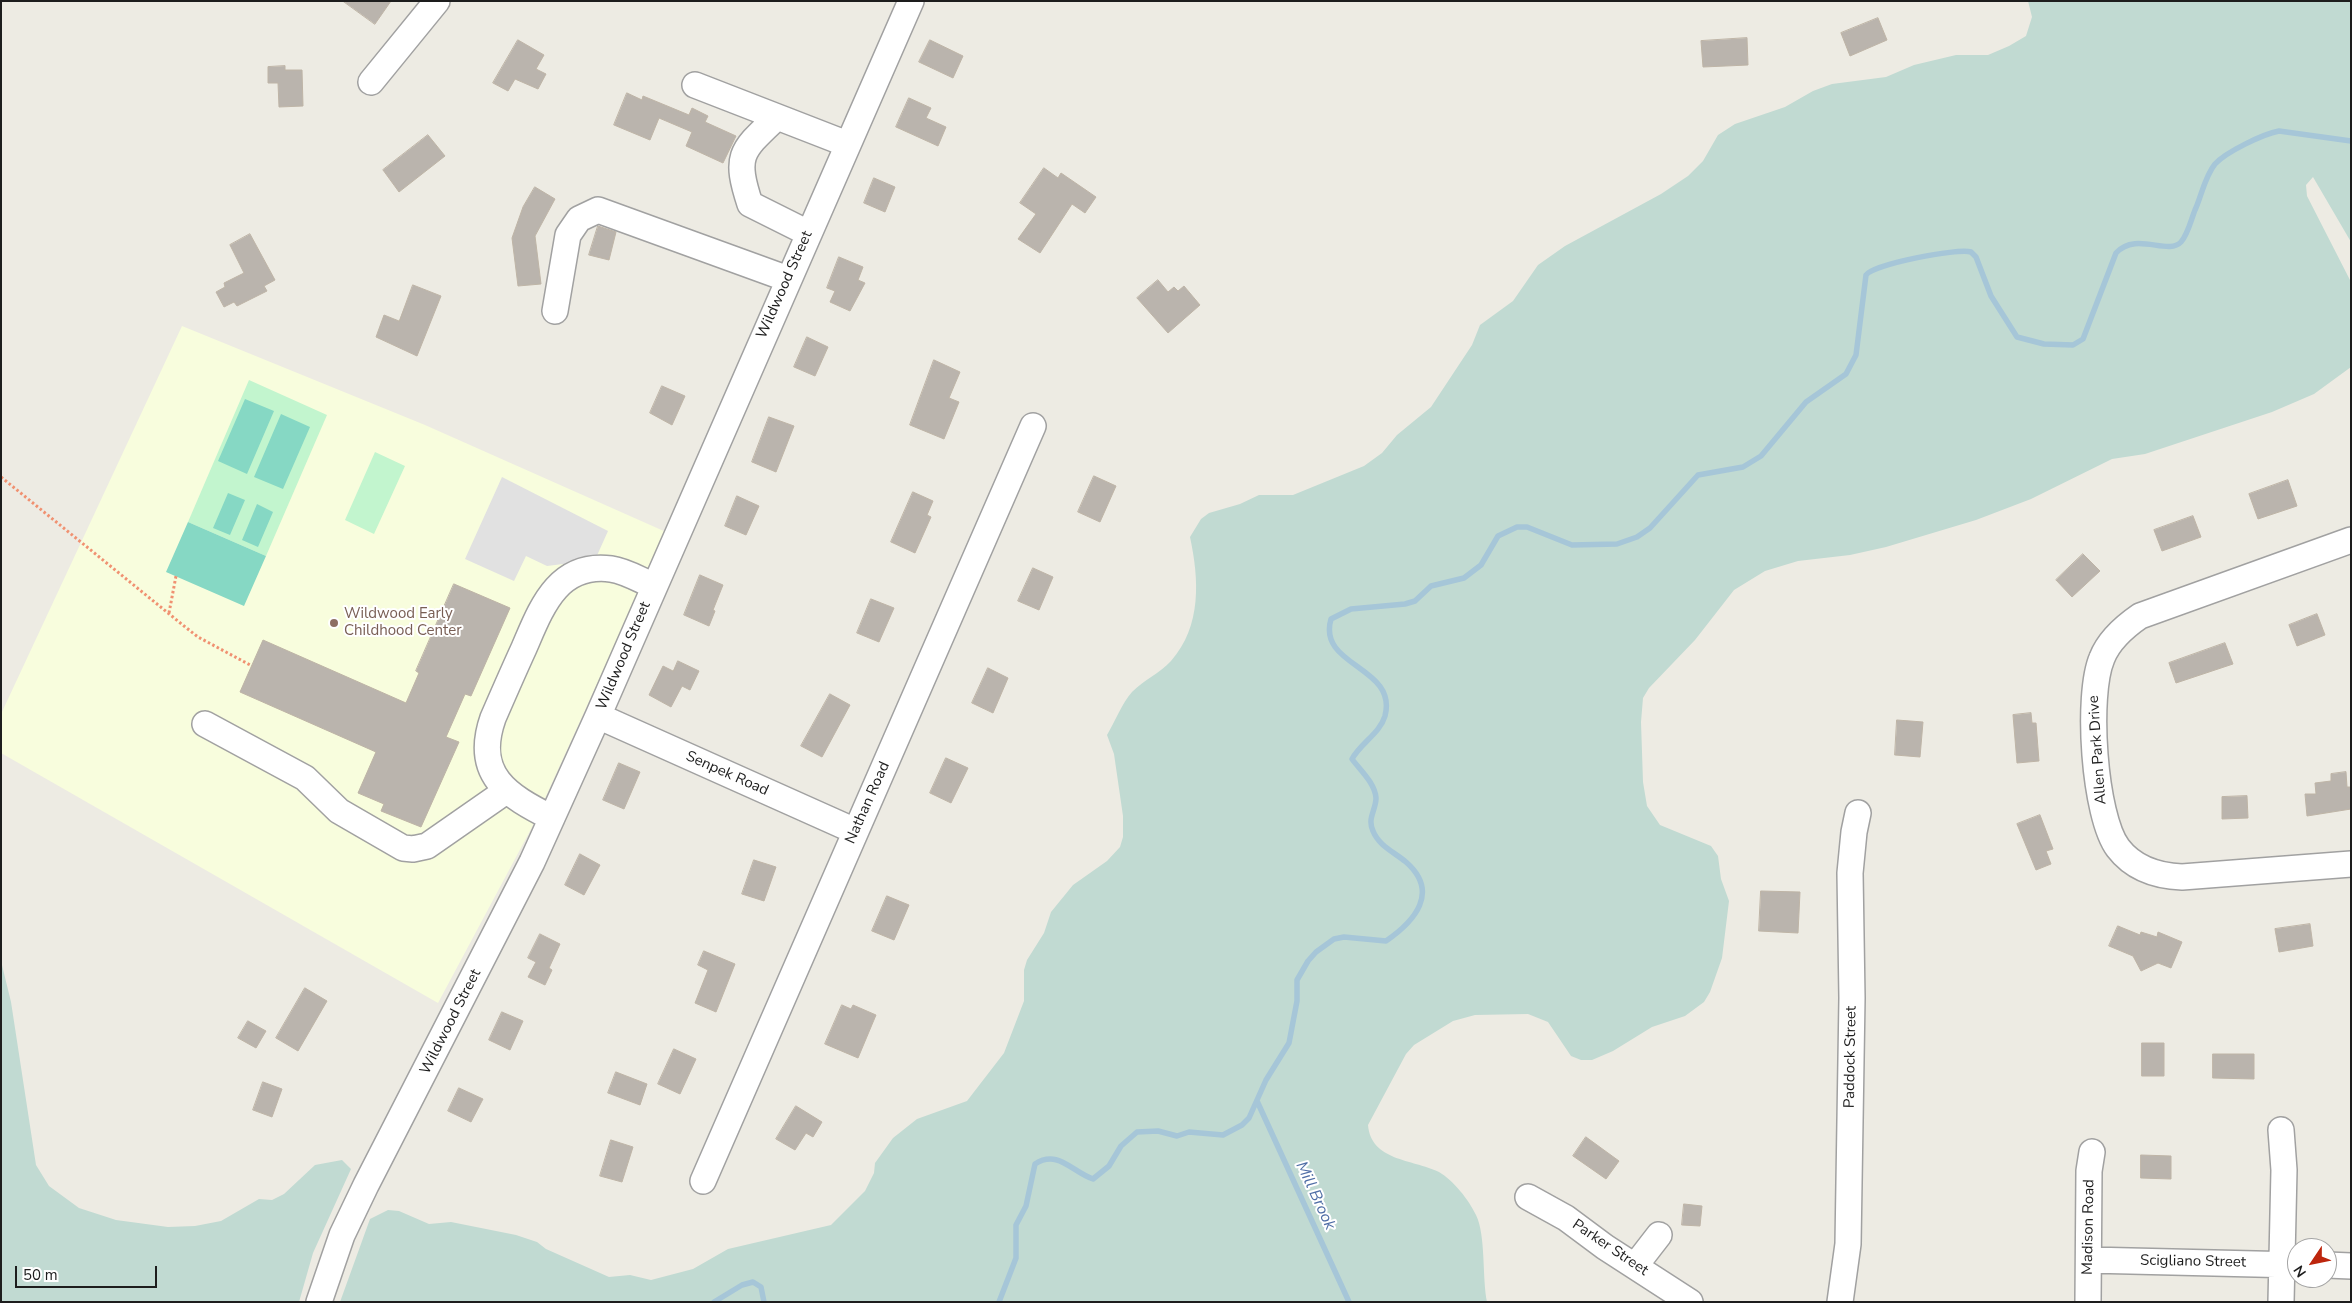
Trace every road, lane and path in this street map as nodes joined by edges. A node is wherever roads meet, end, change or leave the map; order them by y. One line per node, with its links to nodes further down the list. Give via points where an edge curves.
1 (437, 1): 3 (street)
2 (911, 1): 6 (street, Wildwood Street)
3 (371, 82)
4 (695, 85): 5 (street)
5 (777, 117): 6 (street); 7 (street, via 752,142 741,161 745,188 750,204)
6 (847, 144): 7 (street, Wildwood Street)
7 (808, 232): 8 (street, Wildwood Street)
8 (788, 279): 9 (street, via 598,210 579,219 568,234); 14 (street, Wildwood Street)
9 (556, 311)
10 (1033, 426): 22 (street, Nathan Road)
11 (1, 477): 15 (path)
12 (2351, 540): 23 (street, Allen Park Drive, via 2140,616 2121,630 2107,647 2098,666 2093,701 2105,823 2120,850 2144,870 2182,877)
13 (176, 576): 15 (path)
14 (654, 586): 17 (street, Wildwood Street); 19 (street, via 621,571 595,569 571,576 551,593 534,624 488,734 487,751 491,767)
15 (169, 613): 16 (path, via 198,637)
16 (252, 666)
17 (598, 716): 21 (street, Wildwood Street); 22 (street, Senpek Road)
18 (205, 724): 19 (street, via 305,778 339,811 403,848 427,846)
19 (506, 791): 21 (street)
20 (1858, 813): 38 (street, Paddock Street, via 1850,873 1852,998 1848,1244)
21 (552, 818): 36 (street, Wildwood Street, via 366,1185 342,1236)
22 (855, 831): 26 (street, Nathan Road)
23 (2351, 864)
24 (2281, 1130): 29 (street)
25 (2092, 1152): 30 (street, Madison Road)
26 (703, 1181)
27 (1528, 1197): 33 (street, Parker Street, via 1566,1218)
28 (1659, 1235): 33 (street)
29 (2288, 1238)
30 (2089, 1260): 31 (street, Scigliano Street); 39 (street, Madison Road)
31 (2287, 1265)
32 (2337, 1265): 34 (street)
33 (1635, 1266): 37 (street, Parker Street)
34 (2351, 1266)
35 (2287, 1277): 40 (street)
36 (319, 1302)
37 (1690, 1302)
38 (1840, 1302)
39 (2088, 1302)
40 (2281, 1302)

